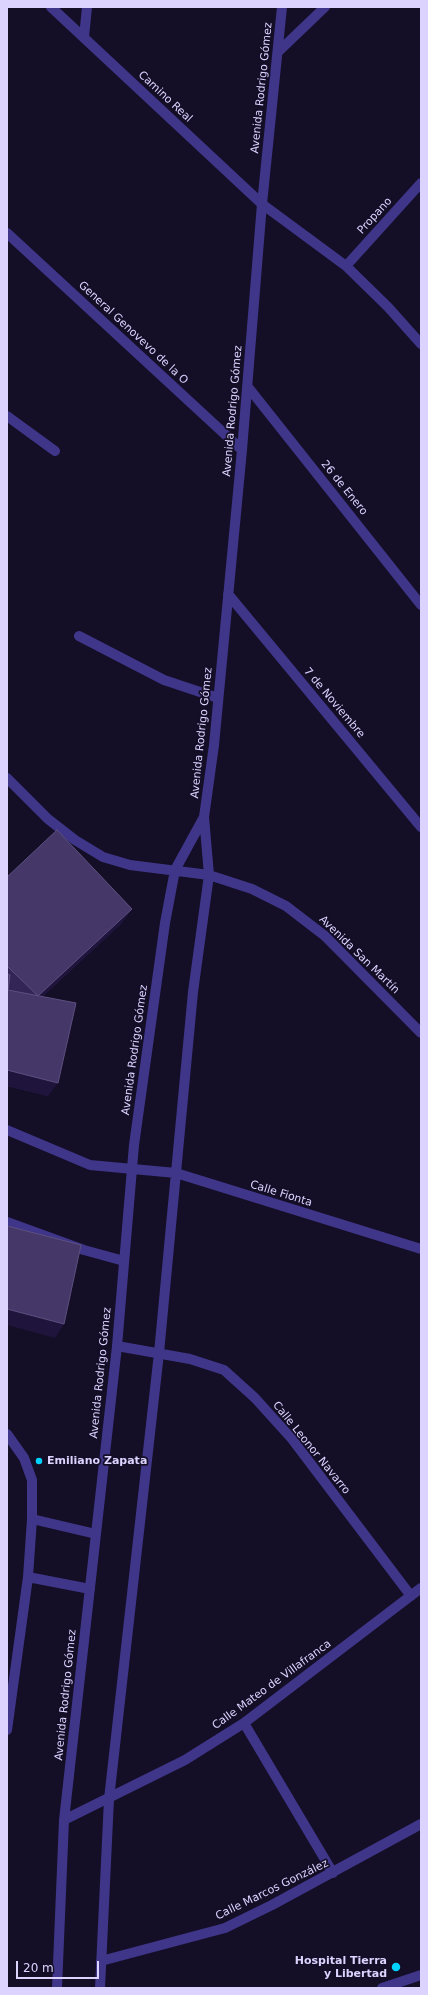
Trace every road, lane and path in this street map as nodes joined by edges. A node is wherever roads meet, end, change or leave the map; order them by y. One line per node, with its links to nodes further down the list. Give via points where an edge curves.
1 (51, 7): 5 (street, Camino Real)
2 (88, 7): 5 (street)
3 (282, 7): 6 (street, Avenida Rodrigo Gómez)
4 (325, 7): 6 (street)
5 (84, 37): 8 (street, Camino Real)
6 (278, 52): 8 (street, Avenida Rodrigo Gómez)
7 (421, 183): 10 (street, Propano)
8 (262, 204): 10 (street, Camino Real); 12 (street, Avenida Rodrigo Gómez)
9 (7, 233): 14 (street, General Genovevo de la O)
10 (346, 266): 11 (street, Camino Real)
11 (421, 344)
12 (248, 387): 14 (street, Avenida Rodrigo Gómez); 17 (street, 26 de Enero)
13 (7, 416): 15 (street)
14 (242, 450): 16 (street, Avenida Rodrigo Gómez)
15 (55, 451)
16 (228, 594): 19 (street, Avenida Rodrigo Gómez); 22 (street, 7 de Noviembre)
17 (421, 605)
18 (79, 636): 19 (street, via 164,680)
19 (218, 698): 21 (street, Avenida Rodrigo Gómez)
20 (7, 778): 23 (street, Avenida San Martín, via 48,819 103,857 130,865)
21 (204, 817): 23 (street, Avenida Rodrigo Gómez); 24 (street, Avenida Rodrigo Gómez)
22 (421, 827)
23 (175, 870): 24 (street, Avenida San Martín); 27 (street, Avenida Rodrigo Gómez, via 157,978)
24 (209, 875): 25 (street, Avenida San Martín, via 252,889 286,906 325,936); 28 (street, Avenida Rodrigo Gómez, via 193,992)
25 (421, 1033)
26 (7, 1130): 27 (street, Calle Fionta, via 90,1165)
27 (132, 1169): 28 (street, Calle Fionta); 31 (street, Avenida Rodrigo Gómez)
28 (176, 1174): 30 (street, Calle Fionta); 33 (street, Avenida Rodrigo Gómez)
29 (7, 1222): 31 (street, via 84,1250)
30 (421, 1249)
31 (124, 1261): 32 (street, Avenida Rodrigo Gómez)
32 (117, 1346): 33 (street, Calle Leonor Navarro); 36 (street, Avenida Rodrigo Gómez)
33 (159, 1353): 40 (street, Calle Leonor Navarro, via 190,1359 224,1370 255,1398 292,1439); 43 (street, Avenida Rodrigo Gómez)
34 (7, 1434): 35 (street, via 24,1458 32,1480)
35 (32, 1519): 36 (street); 37 (street)
36 (96, 1534): 39 (street, Avenida Rodrigo Gómez)
37 (28, 1577): 39 (street); 42 (street)
38 (421, 1588): 40 (street, Calle Mateo de Villafranca)
39 (90, 1589): 44 (street, Avenida Rodrigo Gómez)
40 (411, 1596): 41 (street, Calle Mateo de Villafranca)
41 (244, 1723): 43 (street, Calle Mateo de Villafranca, via 185,1760); 46 (street)
42 (7, 1730)
43 (109, 1799): 44 (street, Calle Mateo de Villafranca); 47 (street, Avenida Rodrigo Gómez)
44 (64, 1820): 49 (street, Avenida Rodrigo Gómez)
45 (421, 1824): 46 (street, Calle Marcos González)
46 (333, 1873): 47 (street, Calle Marcos González, via 225,1928)
47 (101, 1961): 50 (street, Avenida Rodrigo Gómez)
48 (421, 1975): 51 (street)
49 (57, 1988)
50 (100, 1988)
51 (382, 1988)

